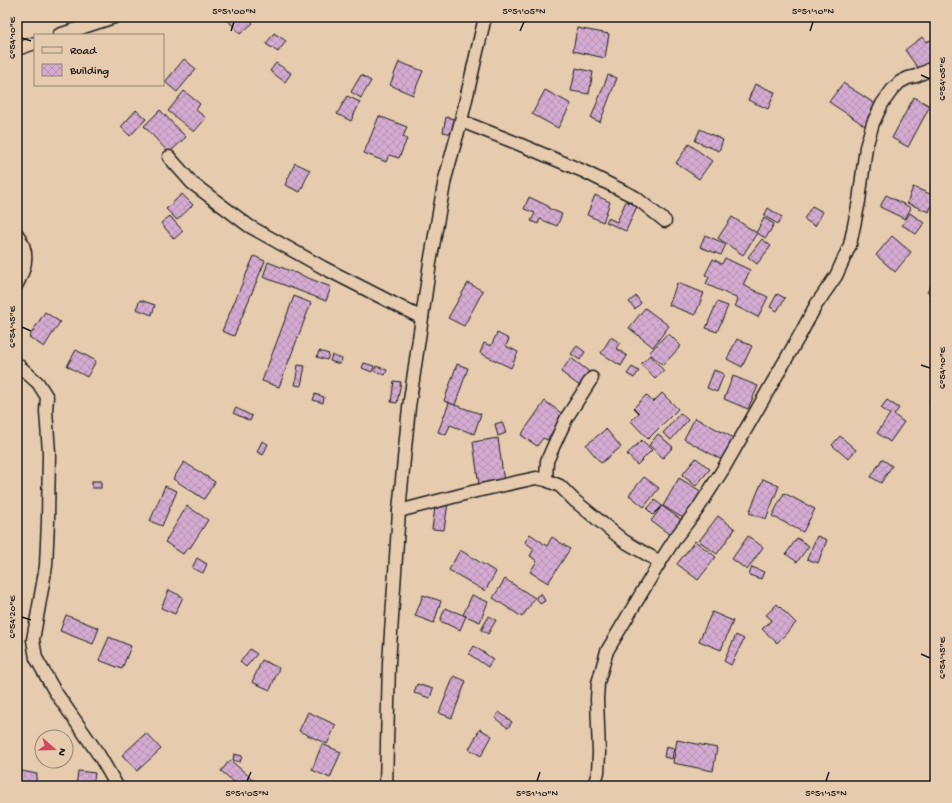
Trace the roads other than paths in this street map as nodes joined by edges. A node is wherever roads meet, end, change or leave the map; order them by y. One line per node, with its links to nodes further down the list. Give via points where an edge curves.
1 (114, 17): 3 (street)
2 (485, 17): 8 (street)
3 (99, 19): 4 (street)
4 (62, 34)
5 (34, 43): 6 (street)
6 (17, 49)
7 (935, 66): 18 (street, via 900,82 882,104 866,147 850,245 836,276 816,305 722,471)
8 (461, 121): 10 (street, via 583,171 635,197); 13 (street, via 445,179)
9 (169, 157): 13 (street, via 192,183 249,226)
10 (665, 221)
11 (17, 234): 12 (street, via 24,244 26,253)
12 (17, 284)
13 (422, 318): 17 (street, via 409,407)
14 (17, 364): 19 (street, via 38,383 47,397 48,521 46,566 33,640 36,658)
15 (592, 378): 16 (street, via 567,417 554,445 547,461)
16 (546, 480): 17 (street, via 536,478); 18 (street, via 560,486 624,541)
17 (399, 511): 20 (street, via 389,662)
18 (660, 562): 21 (street, via 604,658 598,683 599,753)
19 (117, 786)
20 (386, 786)
21 (594, 786)

